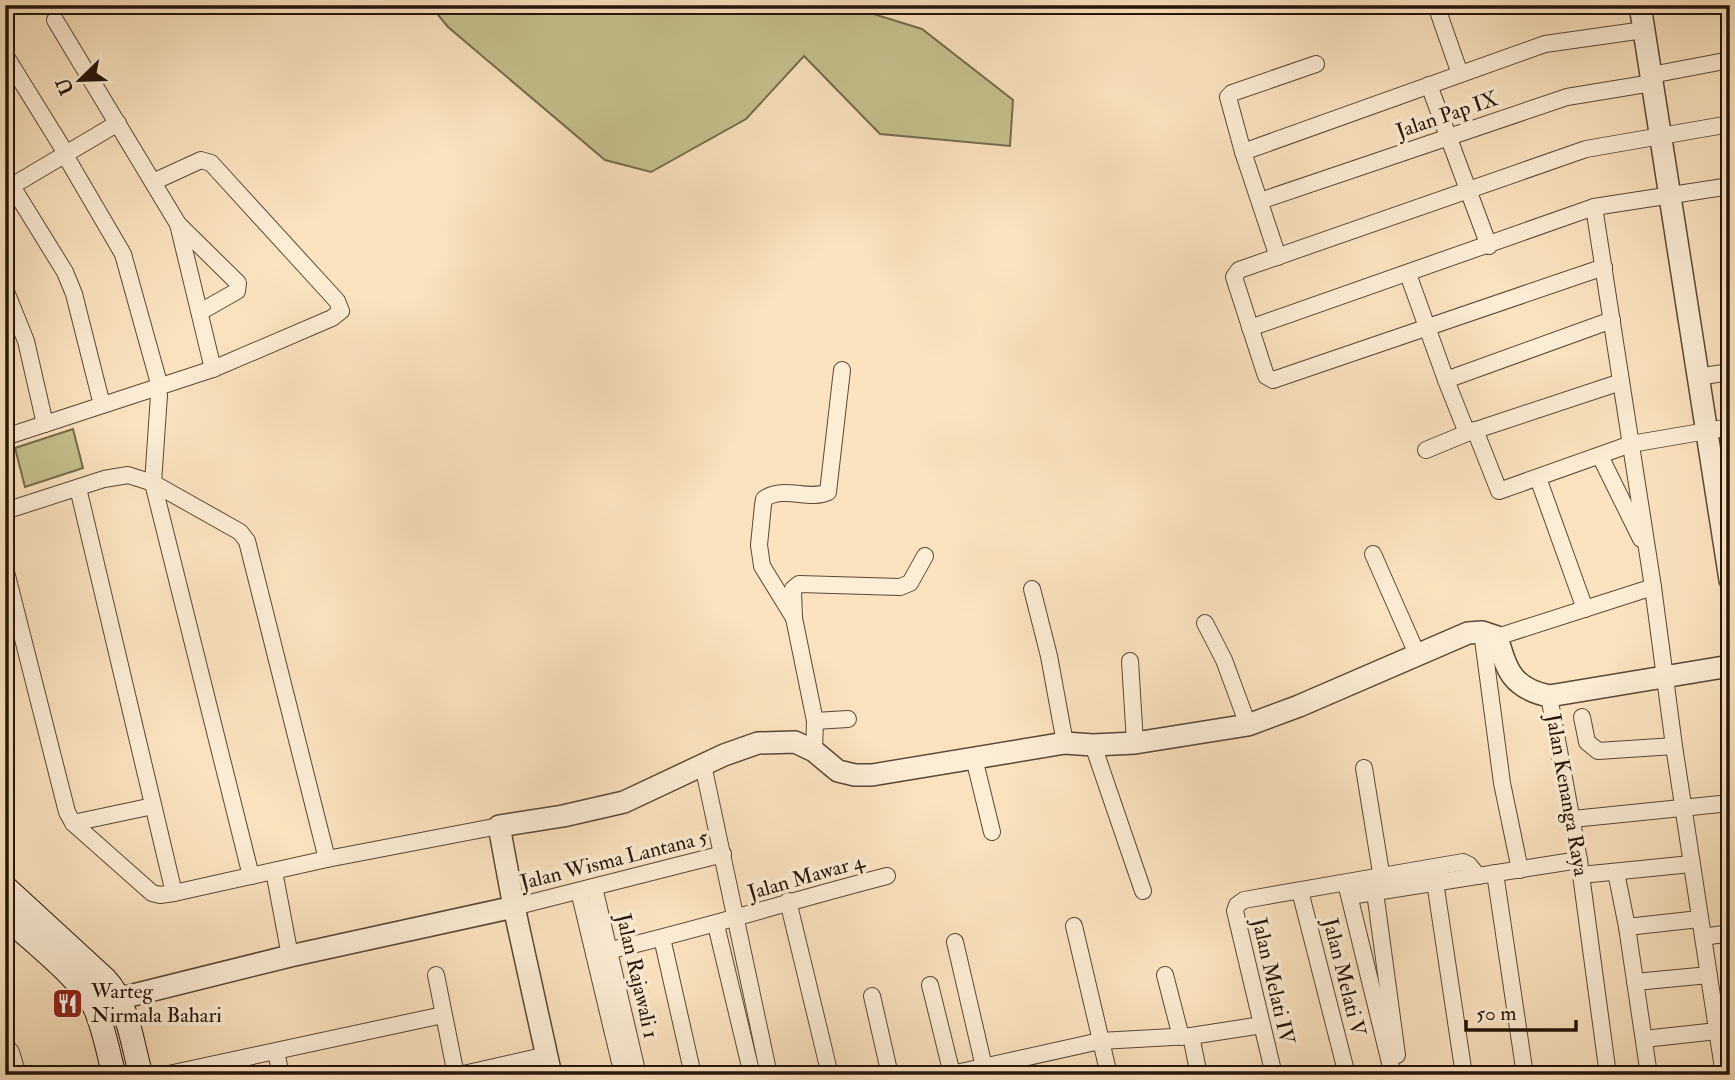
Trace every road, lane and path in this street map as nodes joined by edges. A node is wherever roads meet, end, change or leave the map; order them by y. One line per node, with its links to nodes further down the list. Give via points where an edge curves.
1 (1640, 5): 4 (street)
2 (1438, 11): 8 (street)
3 (55, 20): 11 (street)
4 (1644, 30): 8 (street, via 1545,44); 9 (street)
5 (5, 55): 15 (street)
6 (1730, 60): 9 (street, Jalan Pap IX)
7 (1315, 64): 16 (street, via 1229,96)
8 (1460, 74): 10 (street)
9 (1651, 79): 13 (street); 14 (street, Jalan Pap IX, via 1567,97)
10 (1429, 85): 14 (street); 16 (street)
11 (116, 120): 15 (street); 17 (street)
12 (1730, 124): 13 (street)
13 (1660, 134): 20 (street, via 1586,149); 21 (street)
14 (1449, 137): 20 (street); 22 (street, Jalan Pap IX)
15 (63, 151): 18 (street); 40 (street, via 123,254)
16 (1242, 152): 22 (street)
17 (153, 182): 24 (street); 34 (street, via 201,160 211,163 340,306 341,312 332,318)
18 (7, 183): 41 (street, via 65,272)
19 (1730, 186): 21 (street)
20 (1468, 192): 25 (street); 26 (street)
21 (1672, 196): 23 (street); 37 (street)
22 (1260, 201): 26 (street)
23 (1594, 208): 25 (street); 27 (street)
24 (178, 224): 30 (street); 30 (street, via 240,286)
25 (1489, 246): 28 (street)
26 (1278, 257): 32 (street, via 1235,274)
27 (1604, 267): 31 (street); 33 (street)
28 (1408, 274): 32 (street); 33 (street)
29 (5, 289): 42 (street, via 26,341)
30 (200, 312): 34 (street)
31 (1612, 320): 38 (street); 39 (street)
32 (1250, 328): 33 (street, via 1266,376 1273,380)
33 (1429, 329): 38 (street)
34 (214, 369): 40 (street)
35 (842, 370): 63 (street, via 828,492 775,494 764,499 759,545 762,566)
36 (1730, 372): 37 (street)
37 (1697, 377): 44 (street)
38 (1446, 380): 45 (street)
39 (1621, 382): 45 (street); 47 (street)
40 (159, 391): 41 (street); 51 (street)
41 (102, 405): 42 (street)
42 (45, 424): 46 (street)
43 (1730, 427): 44 (street)
44 (1705, 430): 47 (street); 52 (street)
45 (1471, 431): 48 (street); 50 (street, via 1498,490)
46 (5, 437)
47 (1631, 444): 49 (street); 55 (street)
48 (1426, 450)
49 (1600, 456): 50 (street); 55 (street)
50 (1538, 478): 62 (street)
51 (153, 483): 53 (street, via 116,476); 91 (street, via 236,529 247,541); 98 (street)
52 (1722, 483): 59 (street)
53 (78, 488): 54 (street); 84 (street)
54 (5, 511)
55 (1648, 553): 60 (street)
56 (1373, 554): 66 (street)
57 (925, 556): 63 (street, via 910,583 900,587 797,585 792,592)
58 (5, 568): 87 (street, via 62,800)
59 (1730, 580)
60 (1653, 587): 62 (street); 69 (street)
61 (1032, 589): 75 (street)
62 (1585, 609): 65 (street)
63 (794, 618): 73 (street)
64 (1205, 624): 74 (street)
65 (1489, 635): 66 (street, via 1468,633); 70 (street, via 1512,678 1524,688); 95 (street, via 1502,783)
66 (1417, 654): 74 (street)
67 (1130, 661): 76 (street)
68 (1730, 666): 69 (street, Jalan Kenanga Raya)
69 (1664, 677): 70 (street, Jalan Kenanga Raya); 78 (street)
70 (1549, 696): 86 (street, Jalan Kenanga Raya)
71 (1582, 717): 78 (street, via 1587,742 1598,751)
72 (848, 719): 73 (street)
73 (815, 721): 79 (street)
74 (1248, 725): 76 (street)
75 (1065, 743): 77 (street); 80 (street)
76 (1135, 743): 77 (street)
77 (1093, 746): 106 (street)
78 (1674, 746): 85 (street)
79 (814, 751): 80 (street, via 838,771 855,775); 81 (street, via 795,742 770,742)
80 (974, 758): 89 (street)
81 (703, 765): 88 (street, via 624,802); 90 (street)
82 (1364, 768): 102 (street)
83 (1730, 803): 85 (street)
84 (153, 806): 87 (street); 108 (street)
85 (1683, 809): 86 (street); 92 (street)
86 (1573, 819): 93 (street, Jalan Kenanga Raya)
87 (73, 823): 108 (street, via 148,890 156,895)
88 (499, 826): 91 (street); 110 (street)
89 (992, 832)
90 (723, 854): 104 (street, Jalan Wisma Lantana 5); 112 (street)
91 (327, 859): 94 (street)
92 (1691, 864): 96 (street); 113 (street)
93 (1580, 868): 95 (street); 96 (street); 164 (street, Jalan Kenanga Raya)
94 (274, 870): 98 (street); 122 (street)
95 (1520, 870): 97 (street)
96 (1616, 872): 116 (street)
97 (1495, 873): 100 (street); 163 (street)
98 (251, 876): 108 (street)
99 (887, 876): 109 (street, Jalan Mawar 4)
100 (1478, 876): 101 (street); 102 (street, via 1463,862)
101 (1435, 882): 102 (street); 162 (street)
102 (1380, 886): 105 (street); 161 (street)
103 (5, 887): 129 (main road, via 105,979)
104 (587, 889): 110 (street, Jalan Wisma Lantana 5); 121 (street, Jalan Rajawali 1)
105 (1348, 889): 107 (street); 160 (street)
106 (1143, 891)
107 (1300, 891): 132 (street, Jalan Melati IV, via 1244,900 1235,911); 159 (street, Jalan Melati V)
108 (174, 894)
109 (788, 901): 112 (street, Jalan Mawar 4); 154 (street)
110 (514, 907): 122 (street); 139 (street)
111 (5, 916): 130 (main road)
112 (736, 919): 114 (street, Jalan Mawar 4); 153 (street)
113 (1699, 919): 116 (street); 118 (street)
114 (716, 925): 119 (street, Jalan Mawar 4); 152 (street)
115 (1074, 926): 136 (street)
116 (1627, 928): 126 (street)
117 (1730, 933): 118 (street)
118 (1703, 937): 125 (street)
119 (662, 939): 121 (street, Jalan Mawar 4); 151 (street)
120 (955, 942): 140 (street)
121 (602, 953): 149 (street); 150 (street, Jalan Rajawali 1)
122 (290, 956): 129 (street)
123 (436, 975): 131 (street)
124 (1165, 975): 134 (street)
125 (1709, 975): 126 (street); 133 (street)
126 (1635, 982): 135 (street)
127 (930, 985): 143 (street)
128 (872, 996): 155 (street)
129 (118, 997): 130 (street); 146 (main road)
130 (93, 1004): 145 (main road)
131 (443, 1015): 138 (street); 142 (street)
132 (1262, 1025): 134 (street); 158 (street, Jalan Melati IV)
133 (1717, 1031): 135 (street); 166 (street)
134 (1186, 1036): 136 (street); 157 (street)
135 (1644, 1039): 165 (street)
136 (1100, 1041): 141 (street); 156 (street)
137 (5, 1045): 144 (street, via 12,1052)
138 (276, 1052): 147 (street); 148 (street)
139 (549, 1065): 142 (street)
140 (984, 1067): 141 (street); 143 (street)
141 (1022, 1067)
142 (457, 1072)
143 (949, 1074)
144 (18, 1075)
145 (114, 1075)
146 (141, 1075)
147 (164, 1075)
148 (281, 1075)
149 (623, 1075)
150 (638, 1075)
151 (693, 1075)
152 (751, 1075)
153 (769, 1075)
154 (830, 1075)
155 (890, 1075)
156 (1109, 1075)
157 (1199, 1075)
158 (1274, 1075)
159 (1348, 1075)
160 (1393, 1075)
161 (1400, 1075)
162 (1464, 1075)
163 (1525, 1075)
164 (1608, 1075)
165 (1649, 1075)
166 (1724, 1075)

